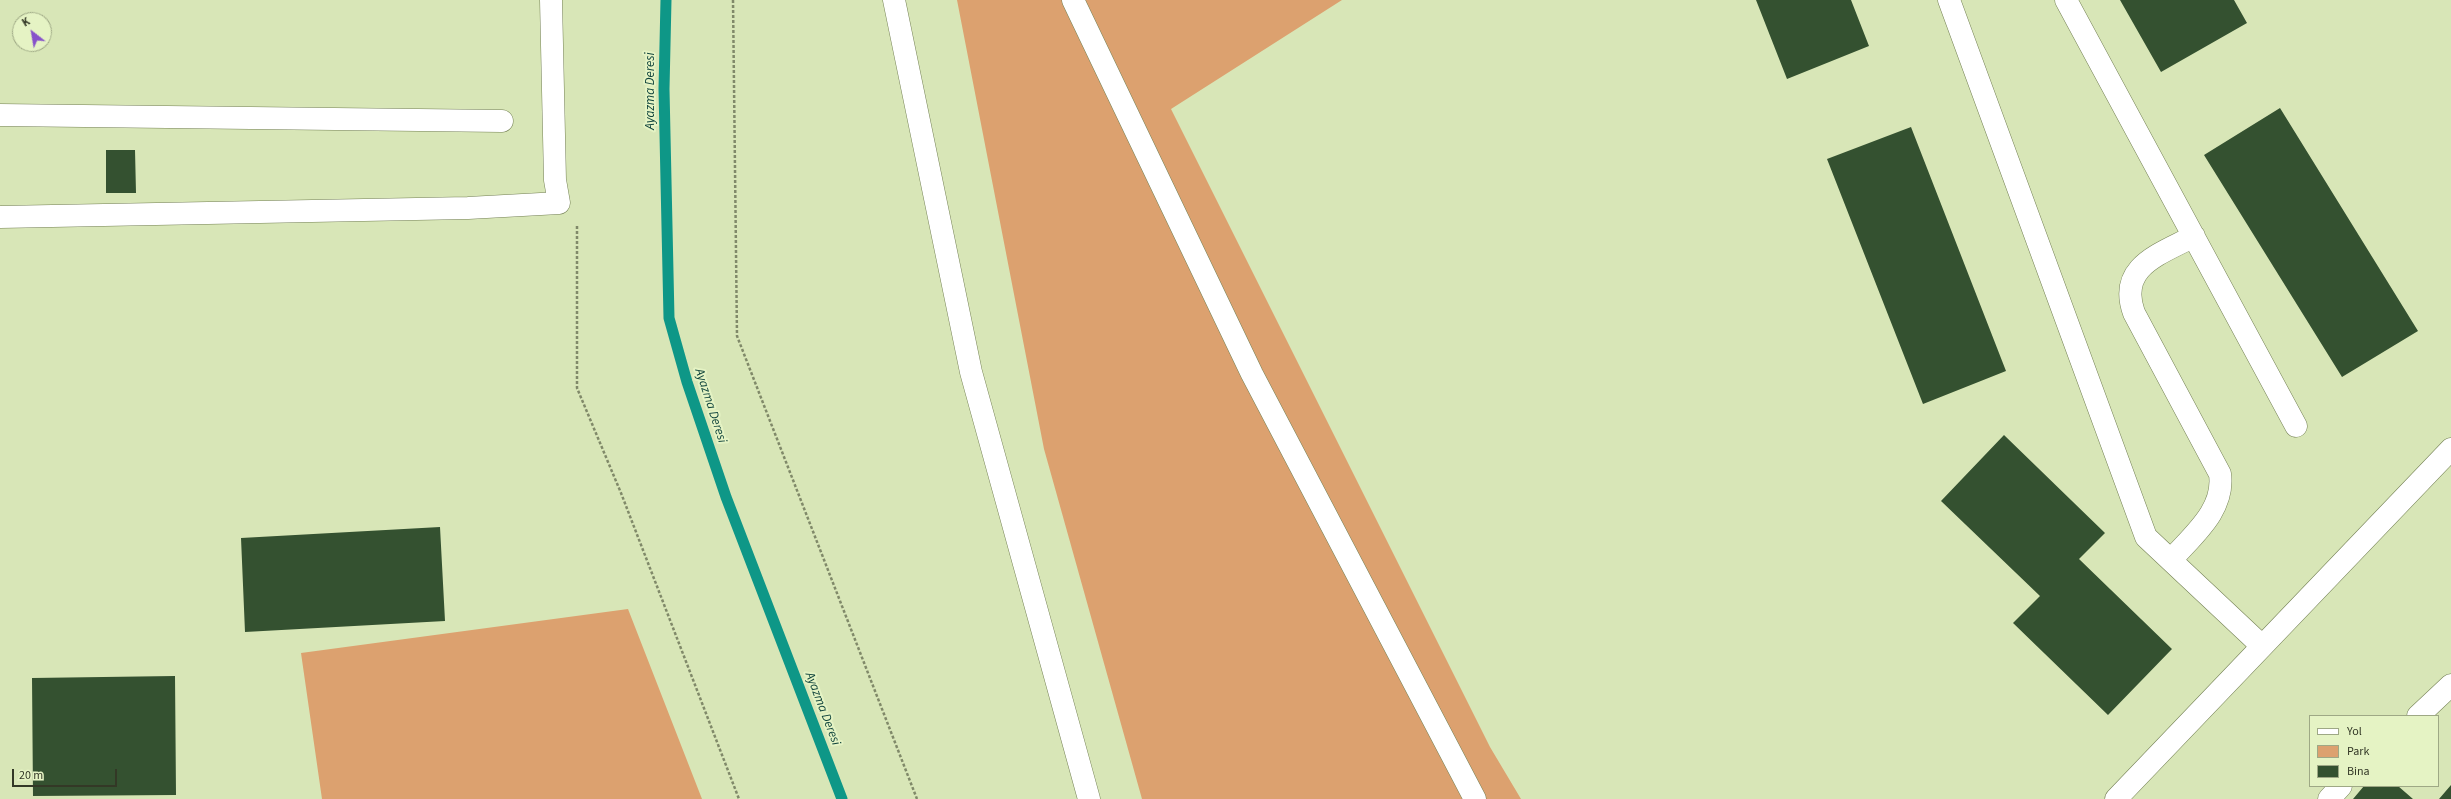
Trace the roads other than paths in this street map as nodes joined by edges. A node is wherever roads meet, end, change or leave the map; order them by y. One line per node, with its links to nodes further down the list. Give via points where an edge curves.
1 (551, 0): 8 (street, via 555,180 559,203 468,208)
2 (894, 0): 17 (street, via 971,372)
3 (1073, 0): 18 (street, via 1252,374)
4 (1949, 0): 12 (street, via 2146,537)
5 (2066, 0): 9 (street)
6 (0, 114): 7 (street)
7 (502, 121)
8 (0, 217)
9 (2194, 236): 10 (street); 12 (street, via 2142,265 2135,274 2129,294 2134,313 2220,474 2220,494 2216,506)
10 (2296, 426)
11 (2451, 449): 13 (street)
12 (2170, 560): 13 (street)
13 (2262, 646): 19 (street)
14 (2451, 685): 15 (street)
15 (2419, 715)
16 (2340, 787): 20 (street)
17 (1090, 799)
18 (1475, 799)
19 (2116, 799)
20 (2329, 799)

